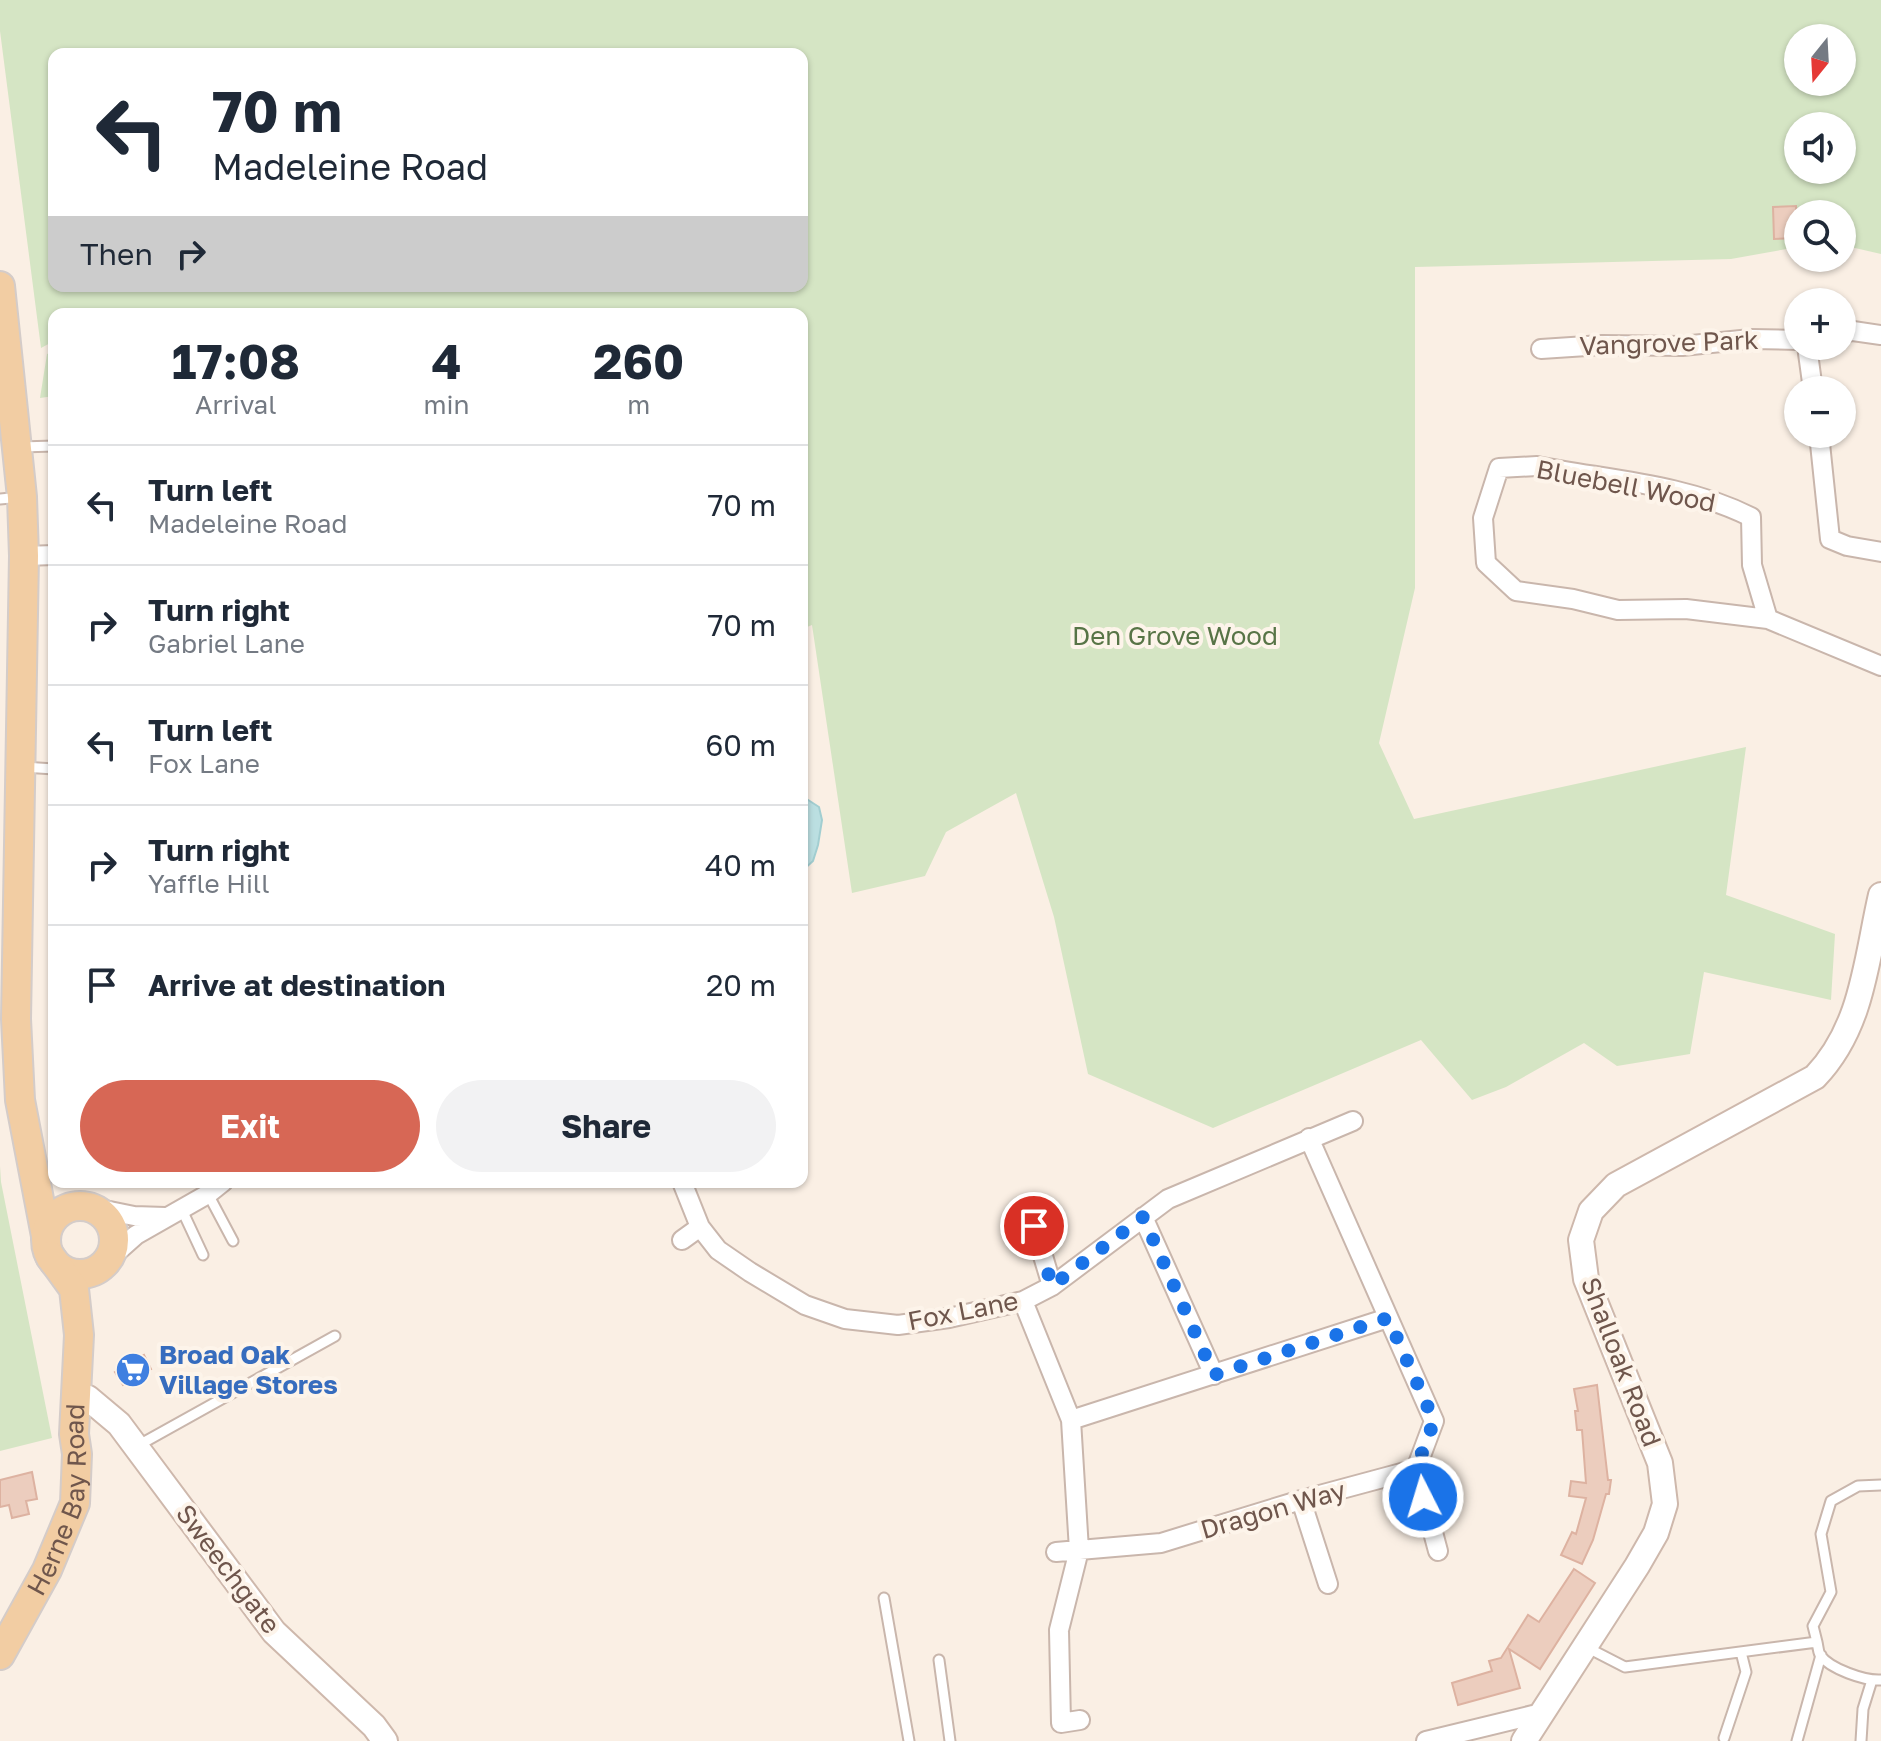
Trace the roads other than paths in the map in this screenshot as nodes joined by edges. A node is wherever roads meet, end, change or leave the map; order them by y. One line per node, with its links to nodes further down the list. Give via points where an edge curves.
1 (0, 286): 7 (main road, Herne Bay Road)
2 (1856, 331): 3 (street)
3 (1881, 335)
4 (1784, 340): 5 (street, Vangrove Park)
5 (1541, 349)
6 (48, 446): 7 (lane)
7 (17, 448): 9 (main road, Herne Bay Road)
8 (1820, 448): 10 (street, via 1830,539)
9 (11, 498): 12 (main road, Herne Bay Road)
10 (1881, 552)
11 (48, 555): 12 (street)
12 (24, 556): 15 (main road, Herne Bay Road)
13 (1768, 619): 13 (street, Bluebell Wood, via 1752,565 1751,517 1724,503 1647,485 1537,466 1499,468 1483,518 1486,563 1516,591 1618,610 1686,609); 14 (street, Bluebell Wood)
14 (1881, 666)
15 (20, 767): 16 (lane); 18 (main road, Herne Bay Road)
16 (48, 769)
17 (1881, 895): 53 (street, Shalloak Road, via 1859,998 1833,1059 1815,1077 1616,1185 1591,1211 1581,1240 1586,1279 1660,1463 1665,1504 1656,1533)
18 (9, 916): 20 (main road, Herne Bay Road)
19 (1353, 1121): 21 (street, Fox Lane)
20 (26, 1127): 22 (main road, Herne Bay Road); 32 (main road, Herne Bay Road)
21 (1309, 1138): 27 (street, Fox Lane, via 1168,1199); 37 (street)
22 (48, 1156)
23 (216, 1188): 26 (street); 31 (lane)
24 (684, 1188): 29 (street, Fox Lane)
25 (76, 1198): 26 (street, via 134,1216); 32 (main road, via 53,1219); 34 (main road, via 102,1214 112,1229 113,1248)
26 (173, 1214): 33 (lane); 34 (street, via 136,1235)
27 (1143, 1217): 35 (street, Fox Lane); 40 (street)
28 (1034, 1226): 35 (street)
29 (700, 1227): 30 (street); 36 (street, Fox Lane, via 718,1250 750,1272 805,1305 845,1319 898,1325)
30 (682, 1240)
31 (233, 1241)
32 (48, 1246): 34 (main road, via 65,1270 75,1273); 38 (main road, Herne Bay Road, via 74,1289)
33 (203, 1255)
34 (106, 1261): 38 (main road, Herne Bay Road)
35 (1052, 1286): 36 (street, Fox Lane)
36 (1023, 1301): 42 (street)
37 (1388, 1318): 40 (street); 44 (street, via 1434,1421)
38 (79, 1335): 41 (main road, Herne Bay Road)
39 (335, 1336): 43 (lane)
40 (1214, 1375): 42 (street)
41 (76, 1394): 43 (street, Sweechgate, via 119,1424); 55 (main road, Herne Bay Road, via 75,1503 47,1570)
42 (1071, 1420): 47 (street)
43 (136, 1447): 62 (street, Sweechgate, via 274,1632)
44 (1416, 1469): 46 (street, Dragon Way); 48 (street)
45 (1881, 1485): 52 (lane, via 1858,1486 1831,1501 1821,1534 1831,1592 1813,1626)
46 (1301, 1500): 47 (street, Dragon Way, via 1161,1543); 50 (street)
47 (1079, 1550): 49 (street, Dragon Way); 60 (street, via 1059,1630 1061,1723)
48 (1438, 1551)
49 (1056, 1552)
50 (1328, 1584)
51 (884, 1598): 63 (lane)
52 (1817, 1642): 54 (lane); 56 (lane)
53 (1586, 1646): 54 (lane, via 1625,1667); 59 (street, Shalloak Road)
54 (1741, 1652): 61 (lane, via 1746,1672)
55 (0, 1655)
56 (1821, 1655): 58 (lane, via 1843,1671); 67 (lane)
57 (939, 1660): 64 (lane)
58 (1876, 1680): 68 (lane, via 1863,1709)
59 (1541, 1717): 65 (street); 66 (street, Shalloak Road)
60 (1080, 1720)
61 (1724, 1738)
62 (385, 1741)
63 (909, 1741)
64 (950, 1741)
65 (1426, 1741)
66 (1524, 1741)
67 (1797, 1741)
68 (1861, 1741)

